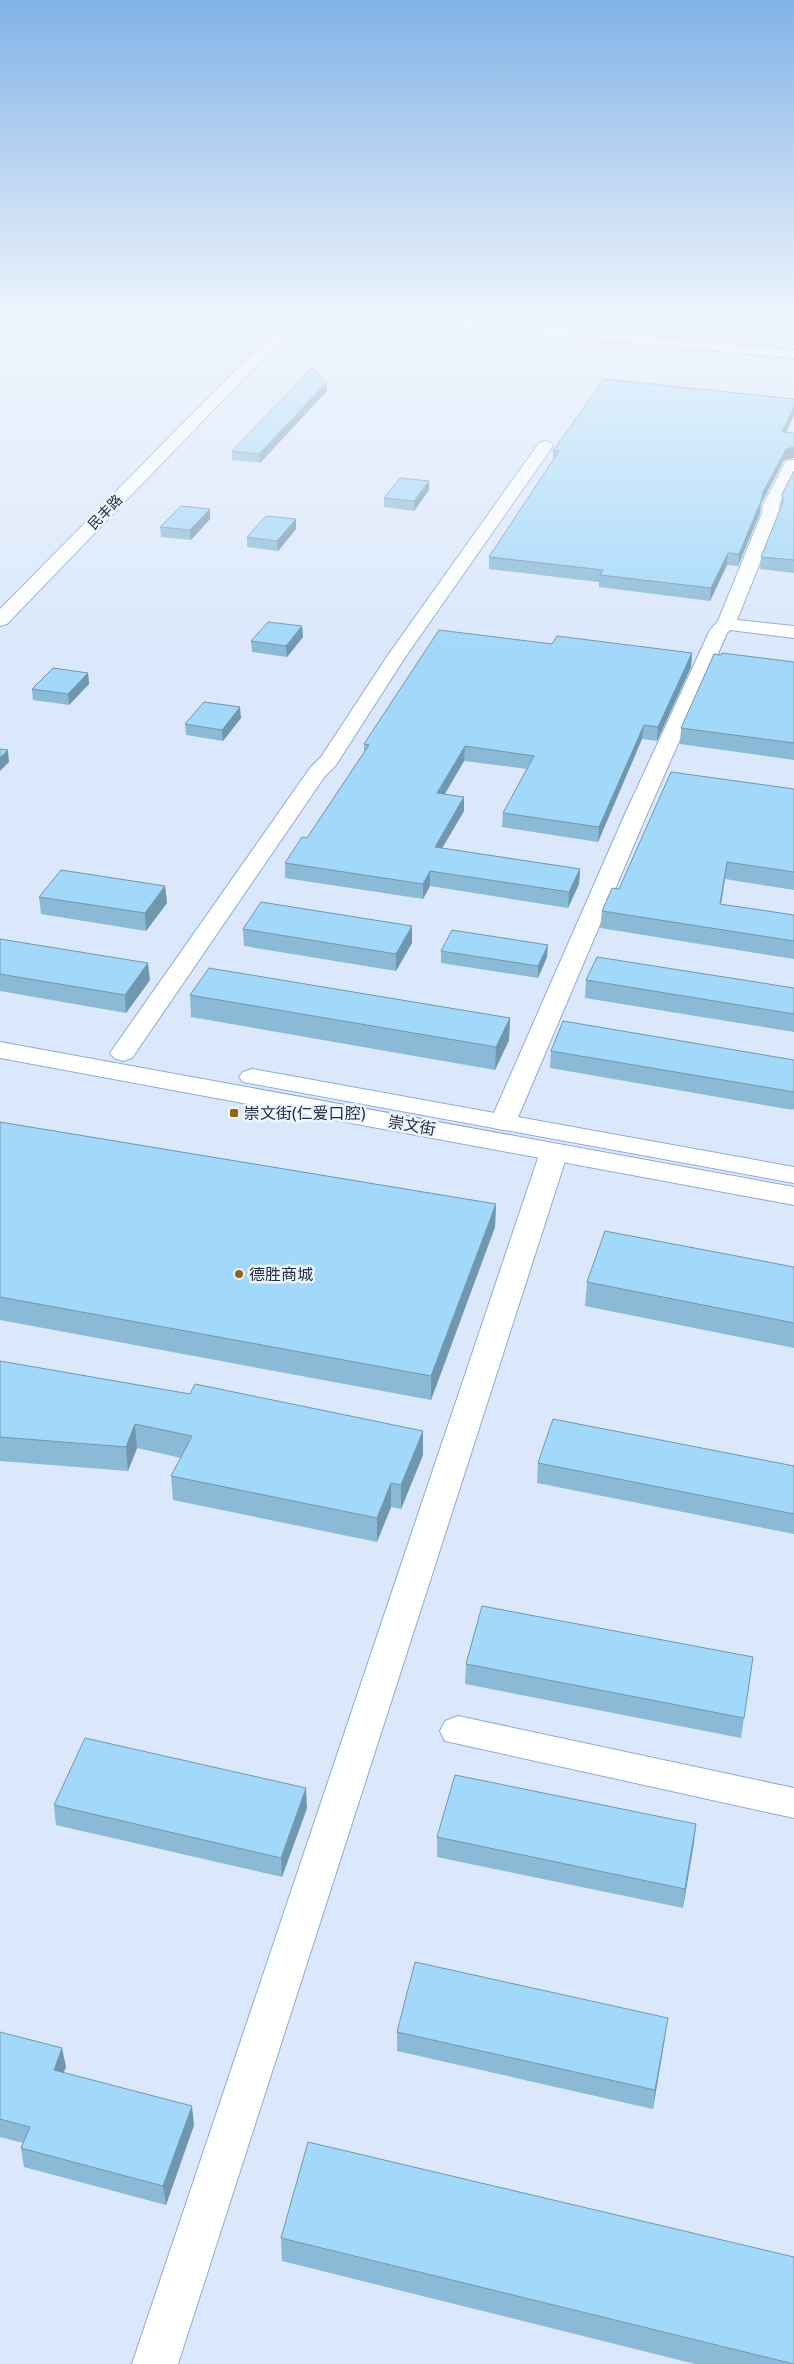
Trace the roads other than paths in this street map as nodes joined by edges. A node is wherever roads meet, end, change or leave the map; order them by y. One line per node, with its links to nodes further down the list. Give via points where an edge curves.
1 (186, 429): 4 (street, 民丰路)
2 (545, 446): 9 (street)
3 (792, 464): 5 (street, via 771,505 771,513)
4 (0, 620)
5 (726, 624): 6 (street); 10 (street, via 718,630 599,894)
6 (794, 632)
7 (0, 1031): 9 (street, 崇文街)
8 (0, 1050): 11 (street, 崇文街)
9 (123, 1053): 10 (street, 崇文街)
10 (503, 1122): 12 (street, 崇文街)
11 (554, 1152): 13 (street, 崇文街); 16 (street)
12 (794, 1175)
13 (794, 1196)
14 (458, 1731): 15 (street)
15 (794, 1803)
16 (155, 2364)

